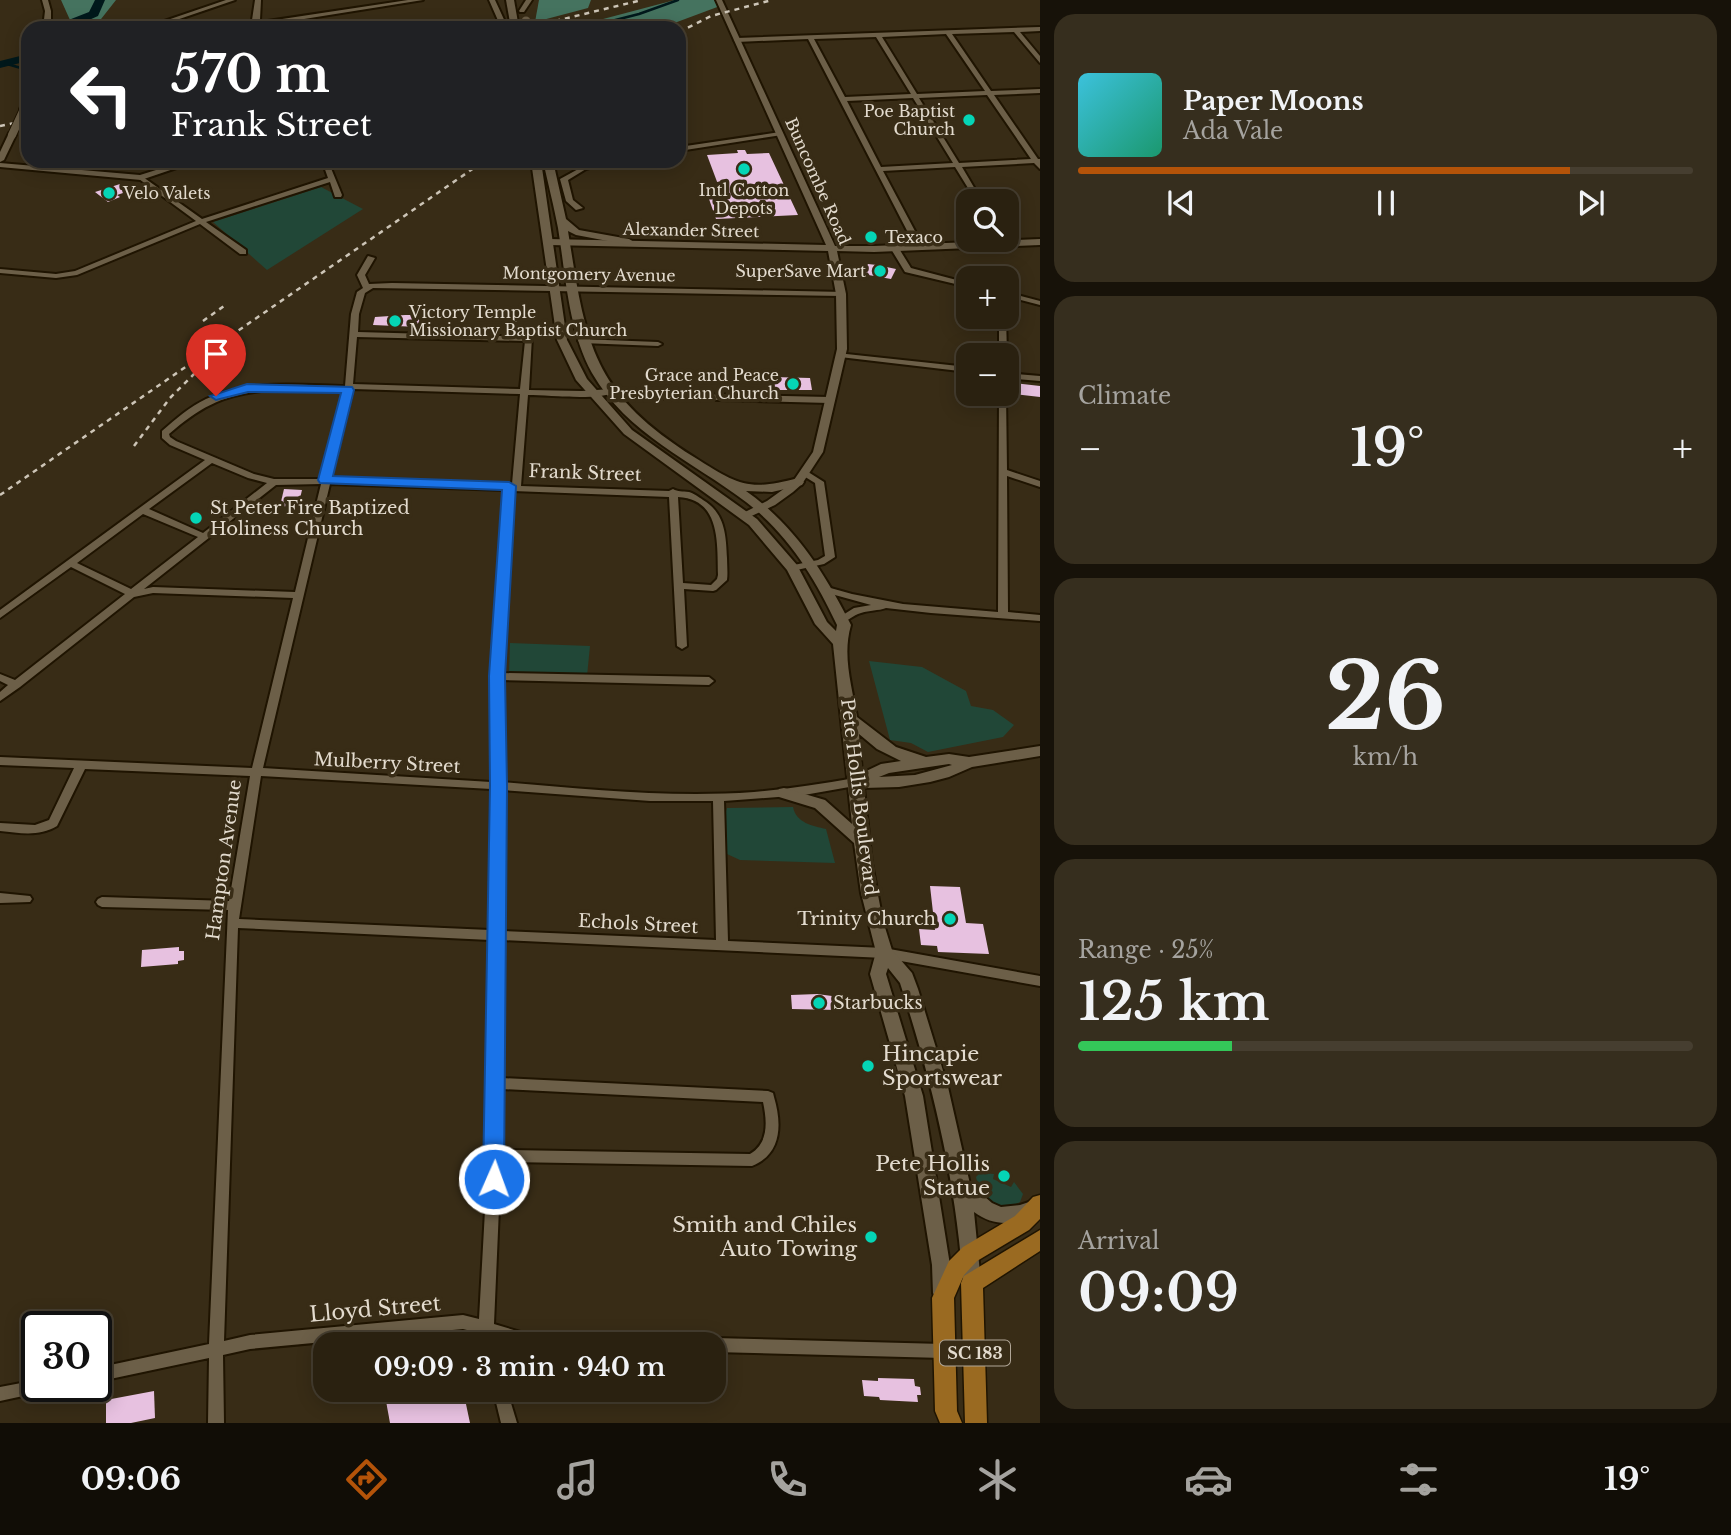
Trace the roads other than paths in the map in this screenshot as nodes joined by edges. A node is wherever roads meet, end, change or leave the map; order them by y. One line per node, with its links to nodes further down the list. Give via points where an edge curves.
1 (45, 0): 11 (street)
2 (232, 0): 12 (street)
3 (258, 0): 13 (street)
4 (420, 0): 14 (street)
5 (492, 0): 15 (street)
6 (510, 0): 16 (main road)
7 (518, 0): 10 (main road)
8 (529, 0): 10 (street)
9 (719, 0): 23 (street, Buncombe Road)
10 (522, 11): 17 (main road)
11 (47, 21)
12 (169, 21)
13 (258, 21)
14 (294, 21)
15 (502, 21)
16 (513, 21)
17 (525, 21)
18 (1040, 29): 19 (street)
19 (1016, 30): 20 (street); 24 (street)
20 (948, 33): 21 (street); 26 (street)
21 (878, 35): 22 (street); 27 (street)
22 (810, 37): 23 (street); 28 (street)
23 (737, 40): 30 (street, Buncombe Road)
24 (1040, 61)
25 (1040, 91): 26 (street)
26 (989, 93): 27 (street); 34 (street)
27 (915, 96): 28 (street); 36 (street)
28 (842, 99): 43 (street)
29 (21, 115): 31 (street, bridge)
30 (780, 134): 32 (street); 57 (street, Buncombe Road)
31 (12, 135): 33 (street)
32 (686, 148)
33 (0, 162): 35 (street)
34 (1038, 163): 36 (street)
35 (21, 164)
36 (957, 165): 43 (street); 46 (street)
37 (53, 168): 44 (street)
38 (172, 168): 44 (street)
39 (328, 168): 45 (street)
40 (537, 168): 51 (main road, Pete Hollis Boulevard / SC 183)
41 (549, 168): 49 (main road)
42 (584, 168): 48 (street, via 564,179 570,201)
43 (879, 169): 58 (street)
44 (141, 178): 50 (street)
45 (332, 179): 47 (street); 50 (street)
46 (972, 189)
47 (338, 195)
48 (579, 208)
49 (560, 219): 52 (main road); 53 (main road, via 581,234)
50 (202, 221): 60 (street); 62 (street, via 77,273 56,276)
51 (549, 242): 52 (street, Alexander Street); 65 (main road, Pete Hollis Boulevard / SC 183)
52 (564, 242): 53 (street, Alexander Street); 66 (main road)
53 (629, 242): 57 (street, Alexander Street)
54 (1019, 242): 55 (street)
55 (1040, 243)
56 (956, 245): 58 (street)
57 (832, 248): 59 (street, Alexander Street); 67 (street, Buncombe Road)
58 (920, 248): 59 (street)
59 (895, 249): 63 (street, via 908,270)
60 (243, 252)
61 (371, 258): 64 (street, via 362,275)
62 (0, 271)
63 (956, 282)
64 (366, 287): 65 (street, Montgomery Avenue); 70 (street, Hampton Avenue, via 355,314)
65 (554, 288): 66 (street, Montgomery Avenue); 80 (main road, Pete Hollis Boulevard / SC 183, via 562,340)
66 (570, 288): 67 (street, Montgomery Avenue); 71 (main road)
67 (841, 294): 73 (street, Buncombe Road)
68 (1019, 298): 69 (street)
69 (1040, 303)
70 (354, 334): 77 (street, Hampton Avenue); 78 (street, via 529,339)
71 (582, 341): 72 (street); 79 (main road)
72 (658, 344)
73 (840, 355): 74 (street); 82 (street, Buncombe Road)
74 (956, 369)
75 (1019, 377): 76 (street)
76 (1040, 379)
77 (348, 388): 78 (street); 84 (street, Frank Street, via 247,388 216,396 165,433 173,443); 87 (street, Hampton Avenue)
78 (524, 392): 80 (street); 91 (street)
79 (611, 392): 80 (street); 88 (main road, via 652,433)
80 (593, 393): 95 (main road, Pete Hollis Boulevard / SC 183, via 628,432)
81 (652, 396): 82 (street)
82 (830, 400): 86 (street, Buncombe Road, via 818,453)
83 (1003, 406): 85 (street)
84 (211, 459): 89 (street, Frank Street); 94 (street)
85 (1003, 471): 90 (street); 106 (street)
86 (801, 477): 88 (main road, via 777,489 758,490); 93 (street, Buncombe Road); 98 (street, via 819,482 829,545 830,557)
87 (325, 480): 89 (street, Frank Street); 91 (street, Frank Street); 103 (street, Hampton Avenue)
88 (721, 481): 93 (main road)
89 (274, 482): 96 (street)
90 (1040, 484)
91 (513, 486): 92 (street, Frank Street); 111 (street)
92 (673, 492): 100 (street); 100 (street, Frank Street, via 703,502 715,512 723,575 713,587)
93 (760, 509): 95 (street, Buncombe Road); 98 (main road)
94 (142, 510): 96 (street); 97 (street)
95 (745, 516): 99 (main road, Pete Hollis Boulevard / SC 183)
96 (205, 537): 102 (street)
97 (70, 563): 102 (street); 105 (street)
98 (810, 564): 99 (street); 101 (main road)
99 (792, 568): 109 (main road, Pete Hollis Boulevard / SC 183, via 822,624)
100 (678, 586): 110 (street)
101 (827, 590): 104 (street); 108 (main road)
102 (133, 594): 103 (street, via 153,590); 114 (street)
103 (299, 596): 122 (street, Hampton Avenue)
104 (895, 605): 106 (street); 108 (street, via 864,608)
105 (0, 615)
106 (1003, 615): 107 (street)
107 (1040, 618)
108 (842, 621): 109 (main road, Pete Hollis Boulevard / SC 183)
109 (838, 641): 116 (main road, Pete Hollis Boulevard / SC 183)
110 (682, 646)
111 (497, 676): 113 (street); 124 (street)
112 (0, 677): 114 (street)
113 (709, 681)
114 (16, 685): 115 (street)
115 (0, 697)
116 (850, 719): 118 (main road, via 903,758); 123 (main road, Pete Hollis Boulevard / SC 183)
117 (1040, 751): 120 (main road)
118 (949, 760): 120 (main road); 123 (main road, via 878,770)
119 (0, 761): 121 (street, Mulberry Street)
120 (969, 762): 123 (main road, via 957,770 888,784)
121 (80, 765): 122 (street, Mulberry Street); 127 (street, via 47,828)
122 (256, 774): 124 (street, Mulberry Street); 132 (street, Hampton Avenue)
123 (855, 782): 125 (street, Mulberry Street); 128 (main road, Pete Hollis Boulevard / SC 183)
124 (499, 786): 126 (street, Mulberry Street, via 654,798); 134 (street)
125 (784, 793): 126 (street, Mulberry Street); 128 (main road, via 820,804)
126 (718, 798): 135 (street)
127 (0, 827)
128 (862, 841): 136 (main road, Pete Hollis Boulevard / SC 183)
129 (0, 898): 130 (street)
130 (26, 899)
131 (102, 902): 132 (street)
132 (234, 906): 133 (street, Hampton Avenue)
133 (232, 923): 134 (street, Echols Street); 151 (street, Hampton Avenue)
134 (497, 935): 135 (street, Echols Street); 138 (street)
135 (722, 945): 136 (street, Echols Street)
136 (884, 953): 137 (street, Echols Street); 140 (main road, Pete Hollis Boulevard / SC 183, via 905,978 934,1068); 145 (main road, Pete Hollis Boulevard / SC 183, via 878,974 914,1096)
137 (1040, 981)
138 (495, 1083): 139 (street); 139 (street, via 768,1097 772,1119 771,1141 764,1155 752,1160)
139 (495, 1156): 148 (street)
140 (961, 1187): 141 (main road, via 980,1207 999,1216 1018,1215); 143 (main road, Pete Hollis Boulevard / SC 183)
141 (1038, 1206): 143 (main road, via 1022,1223)
142 (1040, 1239): 144 (main road)
143 (971, 1254): 144 (main road, SC 183); 145 (main road, via 956,1268)
144 (972, 1283): 160 (main road, SC 183)
145 (943, 1298): 152 (main road, SC 183)
146 (351, 1332): 147 (street, Lloyd Street, via 463,1322 479,1324)
147 (485, 1332)
148 (488, 1332)
149 (313, 1336): 151 (street, Lloyd Street)
150 (726, 1345): 152 (street)
151 (216, 1350): 153 (street, Lloyd Street); 157 (street, Hampton Avenue)
152 (943, 1351): 159 (main road, SC 183, via 946,1411)
153 (112, 1372)
154 (21, 1390): 155 (street)
155 (0, 1394)
156 (503, 1402): 158 (street)
157 (216, 1423)
158 (509, 1423)
159 (951, 1423)
160 (976, 1423)

